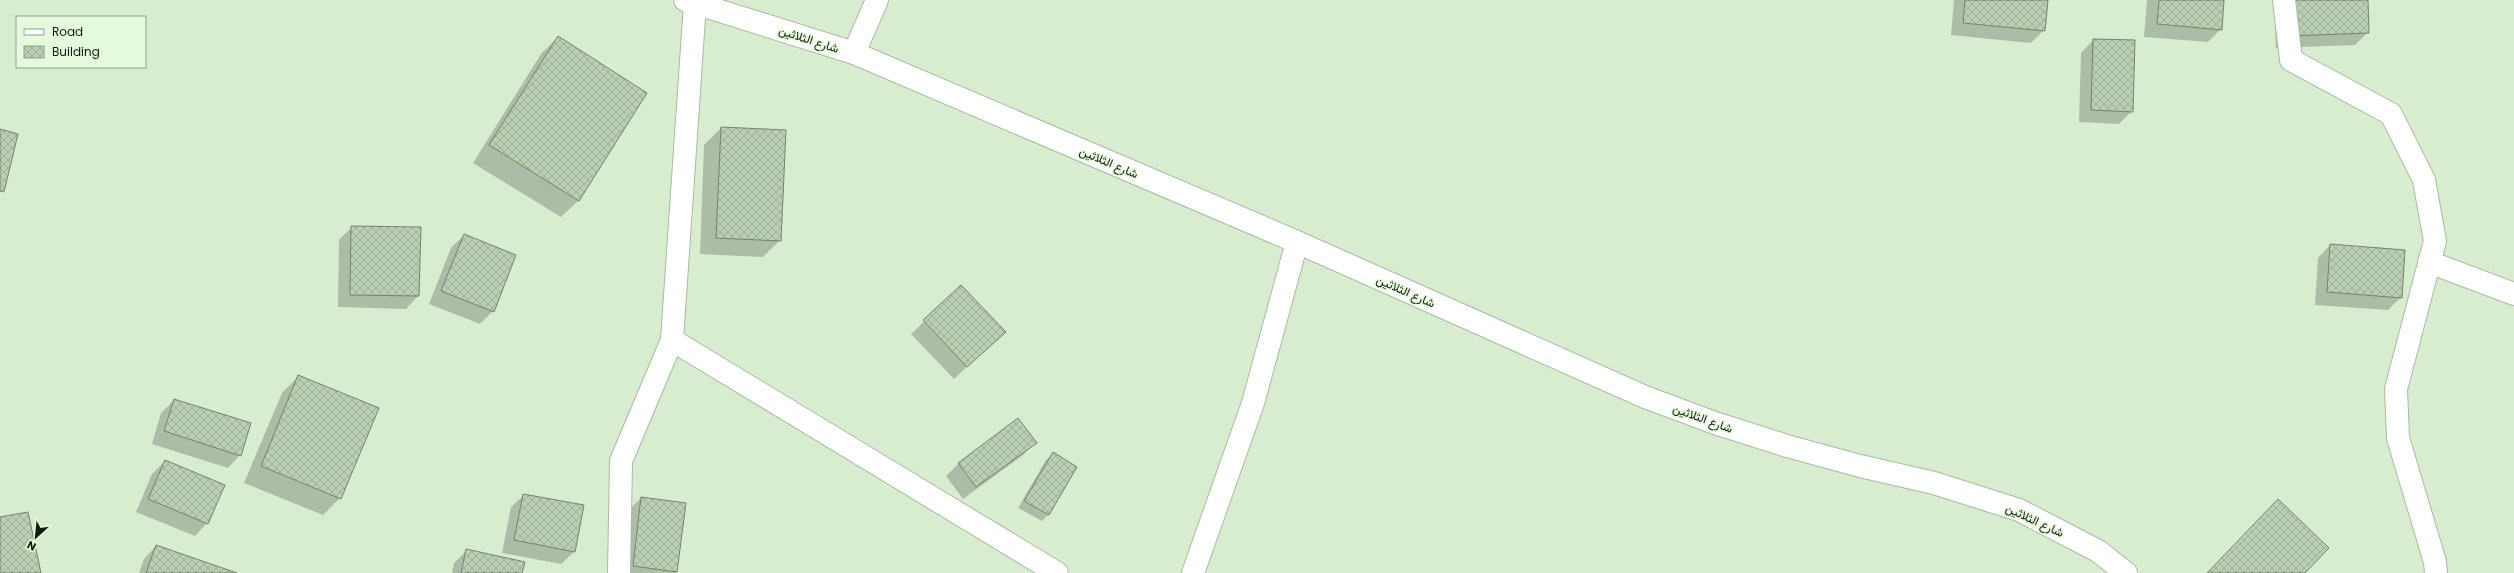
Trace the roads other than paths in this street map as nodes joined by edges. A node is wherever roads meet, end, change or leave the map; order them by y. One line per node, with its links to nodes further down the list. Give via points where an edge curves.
1 (877, 0): 4 (street)
2 (2284, 0): 6 (street, via 2291,60 2391,114 2424,180 2435,241)
3 (690, 1): 4 (street, شارع الثلاثين); 8 (street)
4 (854, 53): 5 (street, شارع الثلاثين)
5 (1297, 242): 11 (street, via 1252,403); 12 (street, شارع الثلاثين, via 1576,368 1715,423 1860,466 1934,483 2019,510 2098,551)
6 (2429, 262): 7 (street); 13 (street, via 2396,389 2398,438 2435,562)
7 (2514, 294)
8 (672, 340): 9 (street, via 621,462); 10 (street)
9 (619, 573)
10 (1057, 573)
11 (1193, 573)
12 (2126, 573)
13 (2436, 573)

